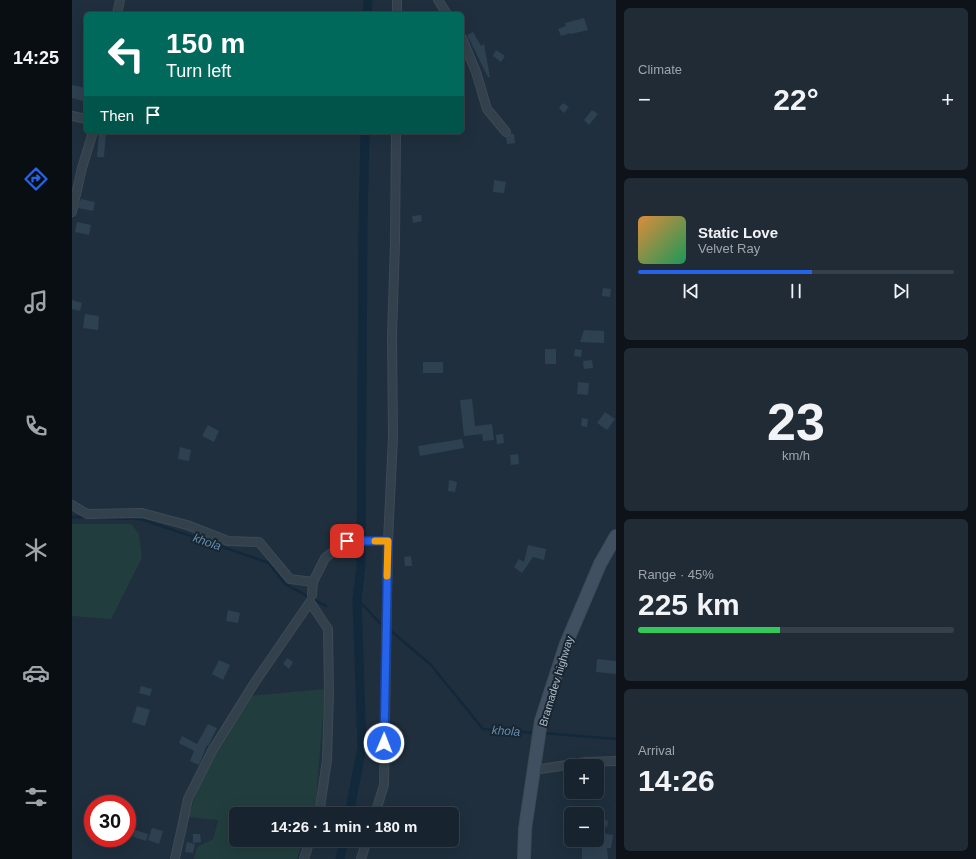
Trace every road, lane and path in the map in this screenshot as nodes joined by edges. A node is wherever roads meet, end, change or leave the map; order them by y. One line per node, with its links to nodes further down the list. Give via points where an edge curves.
1 (120, 0): 4 (street)
2 (397, 0): 5 (street)
3 (438, 0): 6 (street)
4 (117, 12)
5 (397, 12)
6 (446, 12)
7 (464, 43): 10 (street, via 488,109)
8 (72, 116): 9 (street)
9 (84, 119)
10 (506, 132)
11 (92, 134): 13 (street)
12 (396, 134): 16 (street, via 393,437)
13 (72, 212)
14 (72, 505): 17 (street, via 87,514 142,513 187,525 228,540 259,542 290,579)
15 (616, 536): 20 (street, Bramadev highway, via 600,564 566,644 541,721)
16 (388, 541): 17 (street, via 347,541 325,558); 22 (street, via 384,785)
17 (314, 582): 18 (street)
18 (312, 595)
19 (616, 761): 20 (street, via 586,762)
20 (534, 770): 28 (street, Bramadev highway, via 525,828)
21 (320, 807): 25 (street, via 327,753 330,693 328,629 310,602 212,751 188,799)
22 (377, 807)
23 (308, 847): 26 (street)
24 (365, 847): 27 (street)
25 (175, 859)
26 (304, 859)
27 (361, 859)
28 (524, 859)

